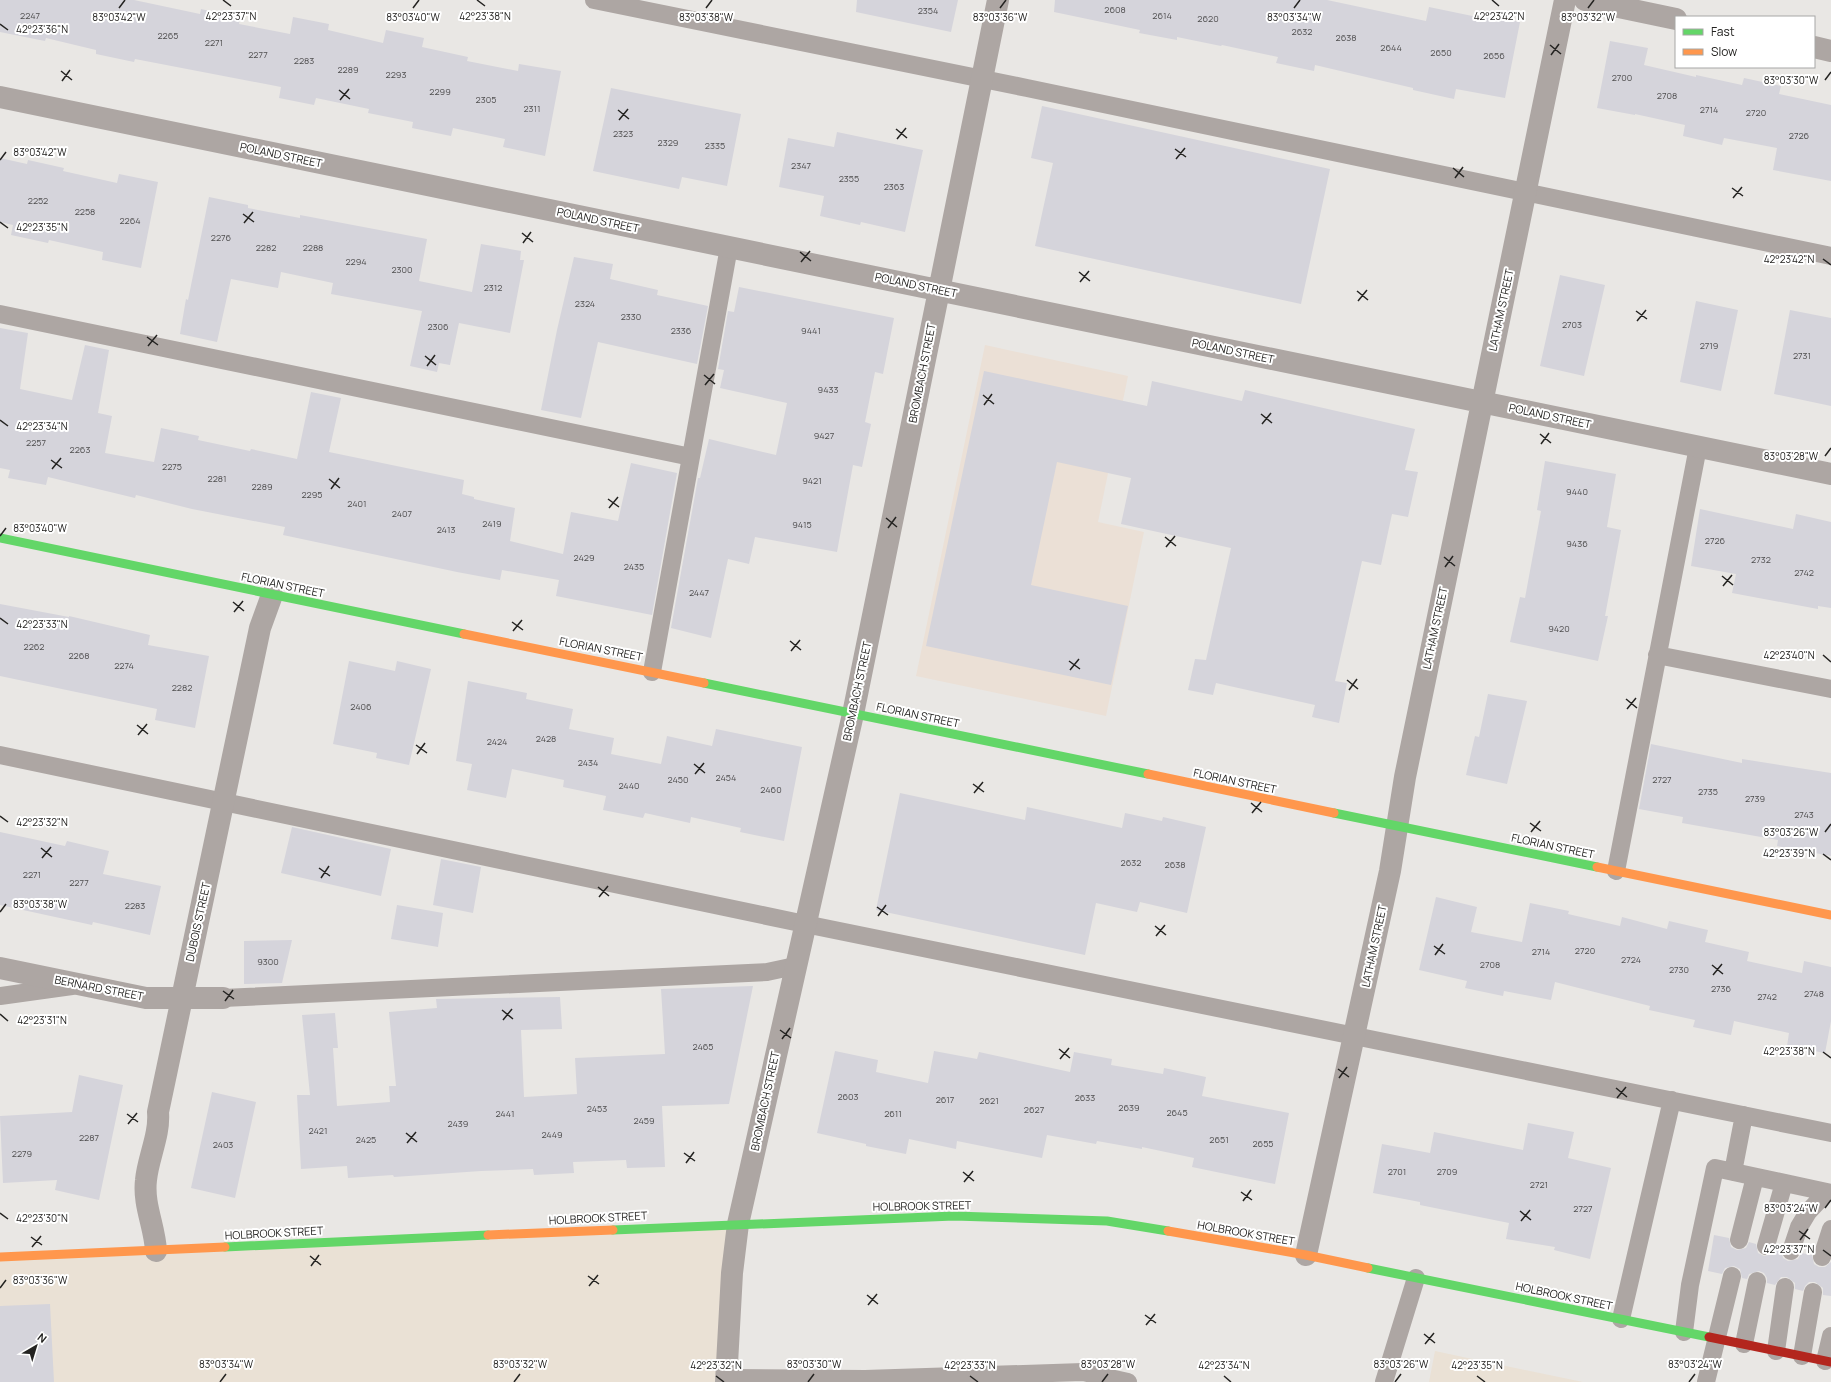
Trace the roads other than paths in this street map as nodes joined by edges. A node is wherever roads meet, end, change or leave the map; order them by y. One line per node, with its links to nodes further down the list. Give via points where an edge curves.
1 (594, 0): 8 (lane)
2 (998, 0): 8 (street, BROMBACH STREET)
3 (1565, 0): 10 (street, LATHAM STREET)
4 (1585, 0): 5 (street)
5 (1675, 19)
6 (1815, 47): 7 (street)
7 (1831, 51)
8 (982, 78): 10 (lane); 13 (street, BROMBACH STREET)
9 (0, 97): 11 (street, POLAND STREET)
10 (1526, 193): 12 (lane); 15 (street, LATHAM STREET)
11 (729, 247): 13 (street, POLAND STREET); 17 (lane)
12 (1831, 256)
13 (939, 290): 15 (street, POLAND STREET); 24 (street, BROMBACH STREET)
14 (0, 314): 17 (lane)
15 (1482, 402): 16 (street, POLAND STREET); 27 (street, LATHAM STREET, via 1405,777)
16 (1698, 447): 18 (street, POLAND STREET); 21 (lane)
17 (691, 457): 22 (lane)
18 (1831, 474)
19 (0, 538): 20 (street, FLORIAN STREET)
20 (272, 595): 22 (street, FLORIAN STREET); 26 (street, DUBOIS STREET, via 260,628)
21 (1658, 655): 23 (lane); 28 (lane)
22 (652, 672): 24 (street, FLORIAN STREET)
23 (1831, 690)
24 (853, 714): 27 (street, FLORIAN STREET); 30 (street, BROMBACH STREET)
25 (0, 755): 26 (lane)
26 (223, 802): 30 (lane); 35 (street, DUBOIS STREET)
27 (1398, 826): 28 (street, FLORIAN STREET); 37 (street, LATHAM STREET)
28 (1616, 871): 29 (street, FLORIAN STREET)
29 (1831, 915)
30 (805, 924): 31 (street, BROMBACH STREET); 37 (lane)
31 (795, 966): 36 (lane, via 767,972); 45 (street, BROMBACH STREET)
32 (0, 968): 33 (street, BERNARD STREET)
33 (80, 984): 34 (lane); 35 (street, BERNARD STREET, via 146,998)
34 (0, 996)
35 (183, 998): 36 (street, BERNARD STREET); 49 (street, DUBOIS STREET, via 158,1112 135,1197)
36 (223, 998)
37 (1354, 1036): 38 (lane); 51 (street, LATHAM STREET)
38 (1672, 1100): 39 (lane); 59 (lane)
39 (1744, 1115): 40 (lane); 41 (lane)
40 (1831, 1133)
41 (1733, 1172): 42 (lane); 60 (lane, via 1715,1168 1690,1285)
42 (1755, 1177): 43 (lane); 47 (lane)
43 (1784, 1183): 44 (lane); 48 (lane)
44 (1829, 1193): 50 (lane, via 1808,1212 1799,1227)
45 (738, 1224): 49 (street, HOLBROOK STREET); 51 (street, HOLBROOK STREET, via 954,1216 1107,1221); 67 (street, BROMBACH STREET, via 732,1273)
46 (1831, 1228): 53 (lane)
47 (1739, 1240)
48 (1766, 1246)
49 (151, 1251): 52 (street, HOLBROOK STREET)
50 (1791, 1251)
51 (1306, 1255): 55 (street, HOLBROOK STREET)
52 (0, 1257)
53 (1822, 1257)
54 (1732, 1276): 62 (lane)
55 (1416, 1278): 59 (street, HOLBROOK STREET); 69 (lane)
56 (1758, 1281): 63 (lane)
57 (1785, 1287): 64 (lane)
58 (1813, 1292): 65 (lane)
59 (1621, 1320): 60 (street, HOLBROOK STREET)
60 (1684, 1332): 62 (street, HOLBROOK STREET)
61 (1831, 1336): 66 (lane)
62 (1716, 1339): 63 (street, HOLBROOK STREET); 70 (lane)
63 (1744, 1344): 64 (street, HOLBROOK STREET)
64 (1776, 1351): 65 (street, HOLBROOK STREET)
65 (1802, 1356): 66 (street, HOLBROOK STREET)
66 (1828, 1361)
67 (727, 1380): 68 (lane, via 865,1379 1083,1372)
68 (1128, 1382)
69 (1384, 1382)
70 (1706, 1382)

